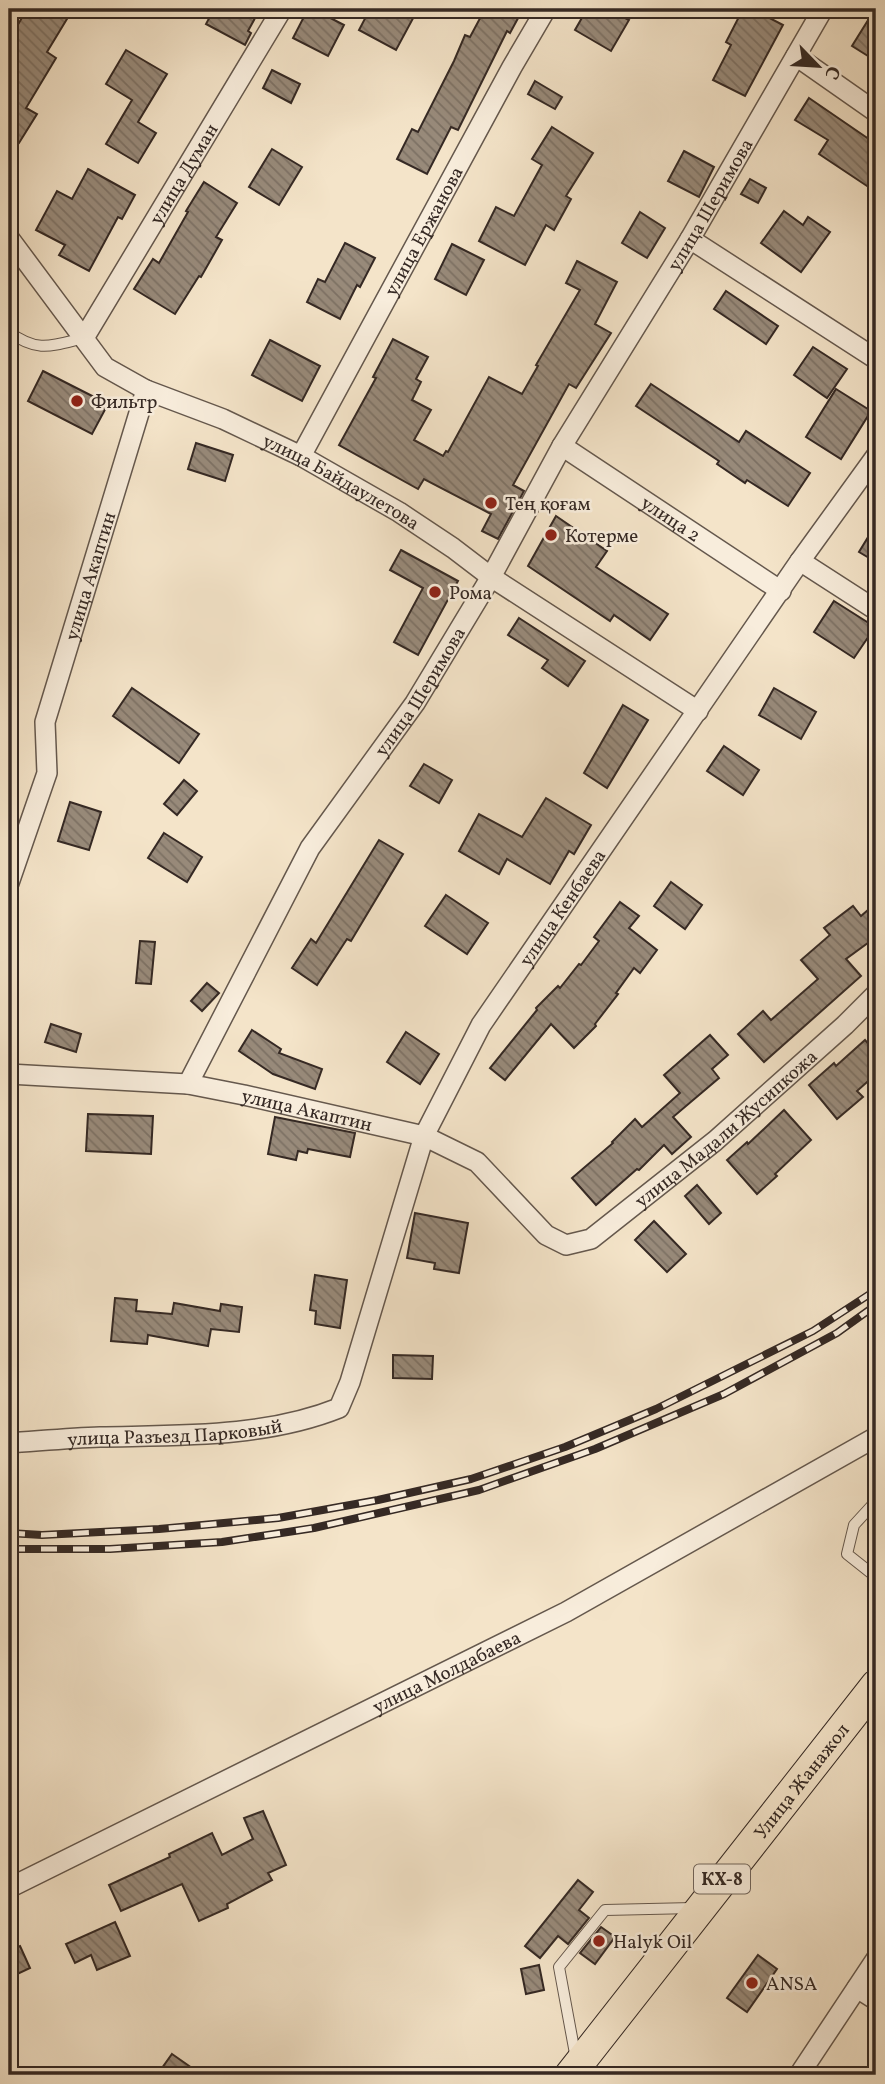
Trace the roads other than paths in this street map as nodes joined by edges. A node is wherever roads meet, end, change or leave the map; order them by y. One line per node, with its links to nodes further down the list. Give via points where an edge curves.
1 (282, 9): 9 (street, улица Думан)
2 (546, 9): 13 (street, улица Ержанова)
3 (823, 9): 4 (street, улица Шеримова)
4 (796, 56): 5 (street); 7 (street, улица Шеримова)
5 (876, 112)
6 (9, 238): 9 (street, улица Байдаулетова)
7 (690, 239): 10 (street); 12 (street, улица Шеримова)
8 (9, 332): 9 (lane, via 24,343 49,347)
9 (84, 338): 11 (street, улица Байдаулетова, via 105,367)
10 (876, 359)
11 (146, 390): 13 (street, улица Байдаулетова); 20 (street, улица Акаптин, via 45,722 47,773)
12 (562, 446): 16 (street, улица Шеримова); 17 (street, улица 2)
13 (301, 456): 16 (street, улица Байдаулетова, via 399,512)
14 (876, 456): 15 (street, улица Кенбаева)
15 (800, 561): 17 (street, улица Кенбаева); 18 (street)
16 (491, 577): 19 (street, улица Байдаулетова); 23 (street, улица Шеримова, via 415,703 310,848)
17 (781, 591): 19 (street, улица Кенбаева)
18 (876, 610)
19 (698, 711): 24 (street, улица Кенбаева, via 481,1025)
20 (9, 883)
21 (876, 994): 25 (street, улица Мадали Жусипкожа, via 715,1141 590,1240)
22 (9, 1074): 23 (street, улица Акаптин)
23 (188, 1084): 24 (street, улица Акаптин)
24 (424, 1136): 25 (street, улица Акаптин, via 477,1162 546,1235); 26 (street, улица Кенбаева)
25 (566, 1245)
26 (339, 1408): 28 (street, улица Разъезд Парковый, via 273,1428)
27 (876, 1437): 32 (street, улица Молдабаева, via 566,1612)
28 (9, 1443)
29 (876, 1501): 30 (lane, via 854,1525 847,1554)
30 (876, 1577)
31 (876, 1685): 33 (main road, Улица Жанажол / КХ-8)
32 (9, 1888)
33 (700, 1908): 37 (main road, Улица Жанажол / КХ-8); 37 (lane, via 604,1910 559,1966)
34 (876, 1959): 35 (street)
35 (858, 1988): 36 (street); 38 (street)
36 (876, 2000)
37 (574, 2071)
38 (799, 2075)

